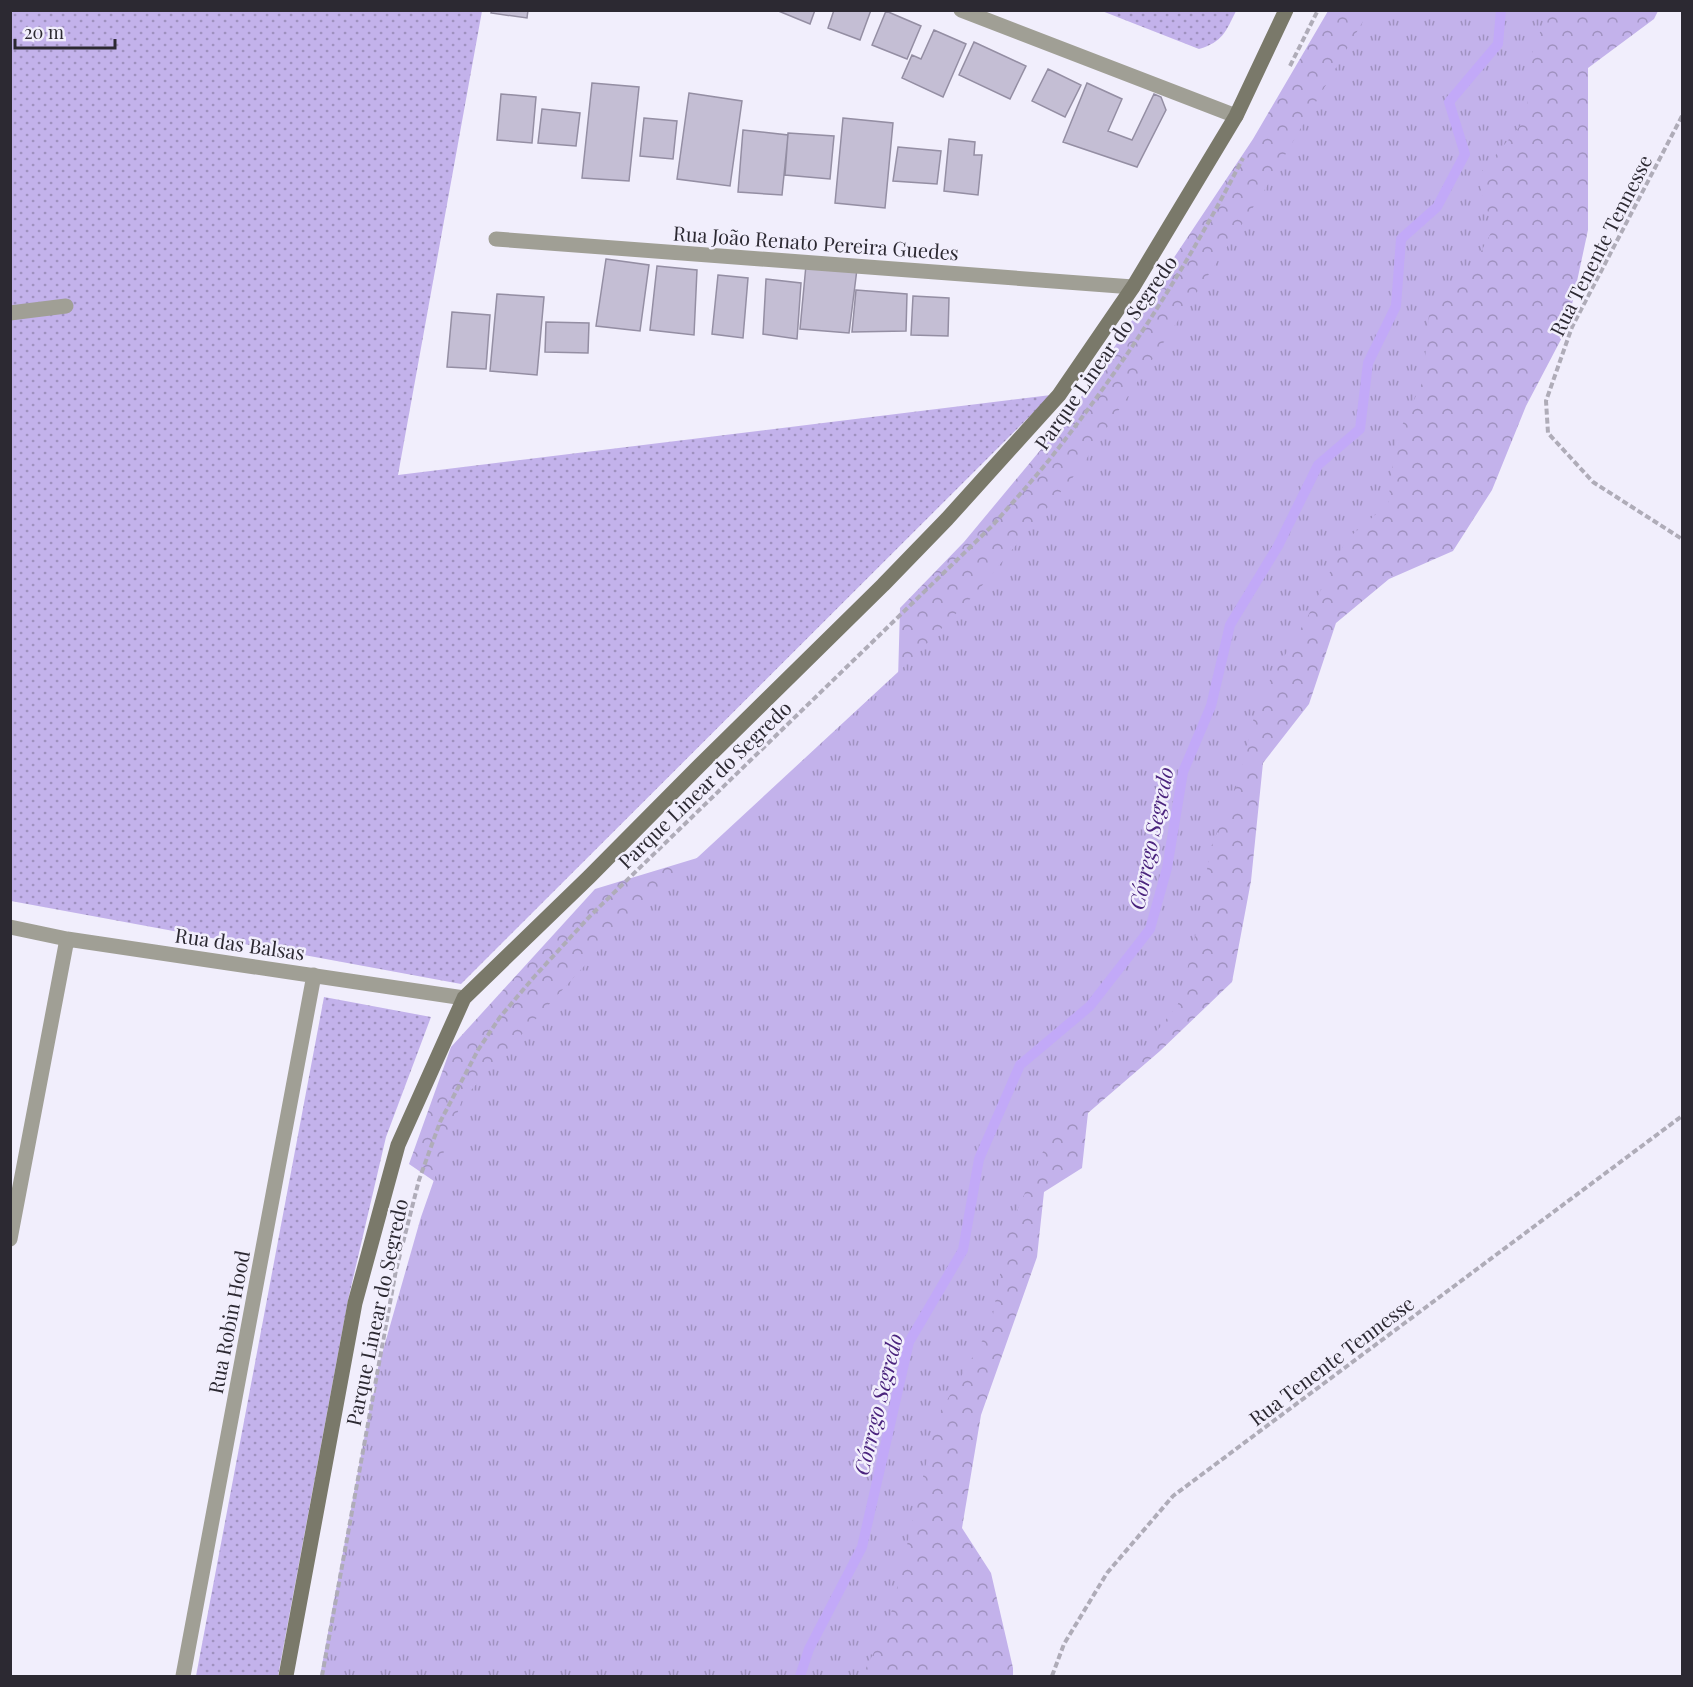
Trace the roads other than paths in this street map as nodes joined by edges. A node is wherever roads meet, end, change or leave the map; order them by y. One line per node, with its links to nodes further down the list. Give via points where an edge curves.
1 (961, 10): 3 (street)
2 (1286, 10): 3 (main road)
3 (1236, 116): 5 (main road)
4 (496, 239): 5 (street, Rua João Renato Pereira Guedes)
5 (1133, 286): 11 (main road, via 1059,395 947,519)
6 (66, 306): 7 (street)
7 (10, 313)
8 (10, 927): 9 (street, Rua das Balsas)
9 (67, 939): 10 (street, Rua das Balsas); 12 (street)
10 (314, 975): 11 (street, Rua das Balsas); 13 (street, Rua Robin Hood)
11 (464, 998): 14 (main road, via 398,1144 355,1303)
12 (10, 1239)
13 (183, 1677)
14 (286, 1677)

